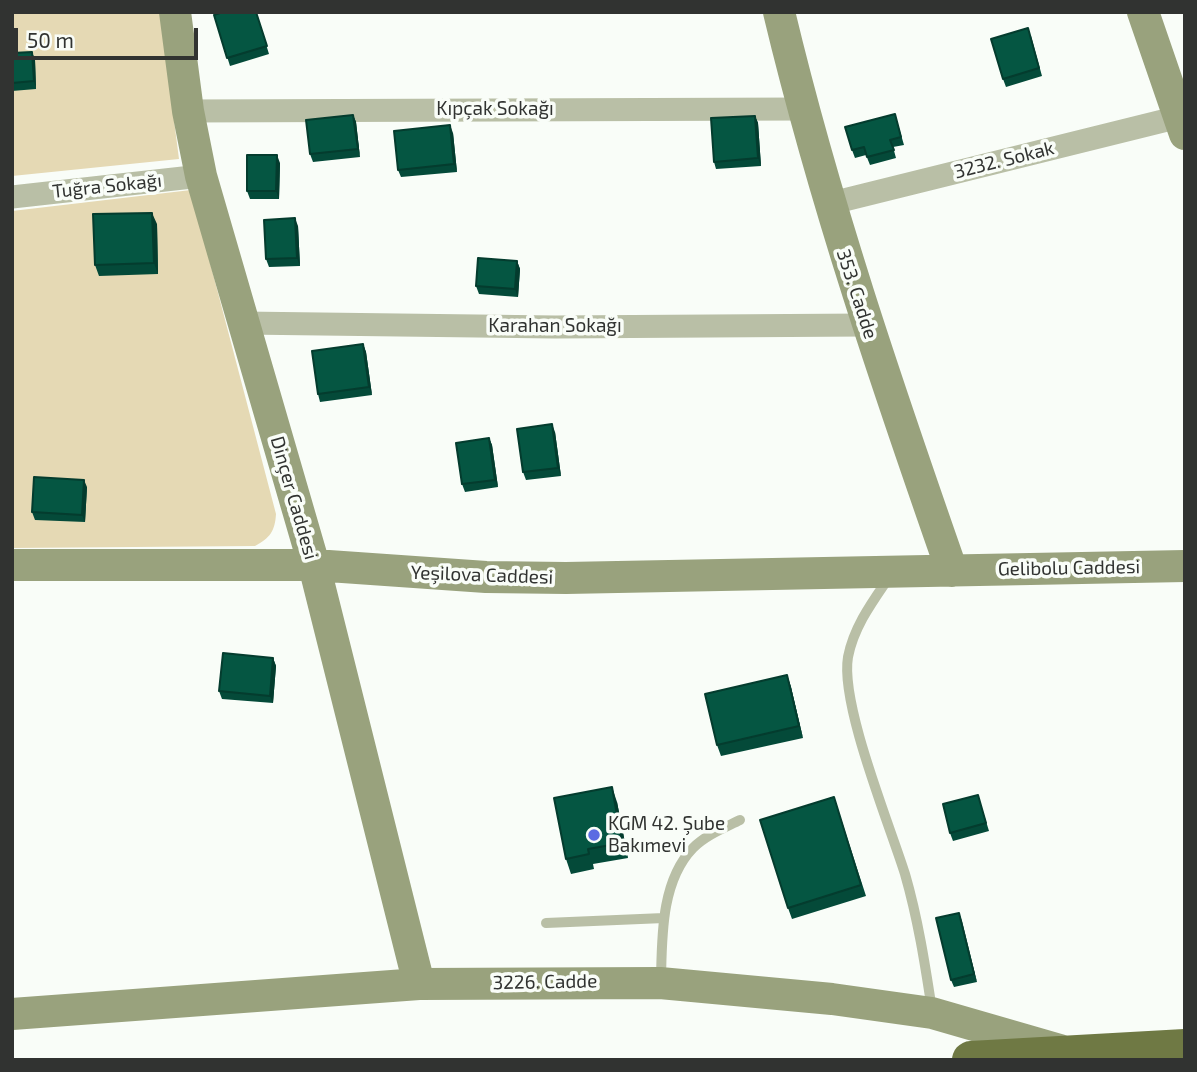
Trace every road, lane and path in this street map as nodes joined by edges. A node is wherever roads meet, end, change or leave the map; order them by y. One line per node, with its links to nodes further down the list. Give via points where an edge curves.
1 (175, 12): 5 (street, Dinçer Caddesi)
2 (779, 12): 4 (street, 353. Cadde)
3 (1143, 12): 6 (street)
4 (803, 109): 5 (street, Kıpçak Sokağı); 9 (street, 353. Cadde)
5 (188, 111): 7 (street, Dinçer Caddesi)
6 (1182, 126): 9 (street, 3232. Sokak)
7 (201, 176): 8 (street, Tuğra Sokağı); 10 (street, Dinçer Caddesi)
8 (12, 197)
9 (828, 204): 11 (street, 353. Cadde)
10 (243, 323): 11 (street, Karahan Sokağı); 13 (street, Dinçer Caddesi)
11 (866, 325): 15 (street, 353. Cadde)
12 (12, 565): 13 (street, Yeşilova Caddesi)
13 (314, 565): 16 (street, Yeşilova Caddesi, via 538,578); 21 (street, Dinçer Caddesi)
14 (1185, 566): 15 (street, Gelibolu Caddesi)
15 (953, 571): 16 (street, Yeşilova Caddesi)
16 (893, 572): 22 (lane, via 864,614 854,638 848,658 850,701 906,877 921,936)
17 (740, 820): 18 (lane, via 691,849 670,891)
18 (664, 918): 19 (lane); 20 (lane)
19 (545, 923)
20 (660, 983): 21 (street, 3226. Cadde); 22 (street, 3226. Cadde)
21 (419, 984): 23 (street, 3226. Cadde)
22 (932, 1013): 25 (street, 3226. Cadde)
23 (12, 1014)
24 (1185, 1048): 25 (highway)
25 (1071, 1054): 26 (highway)
26 (971, 1060)

